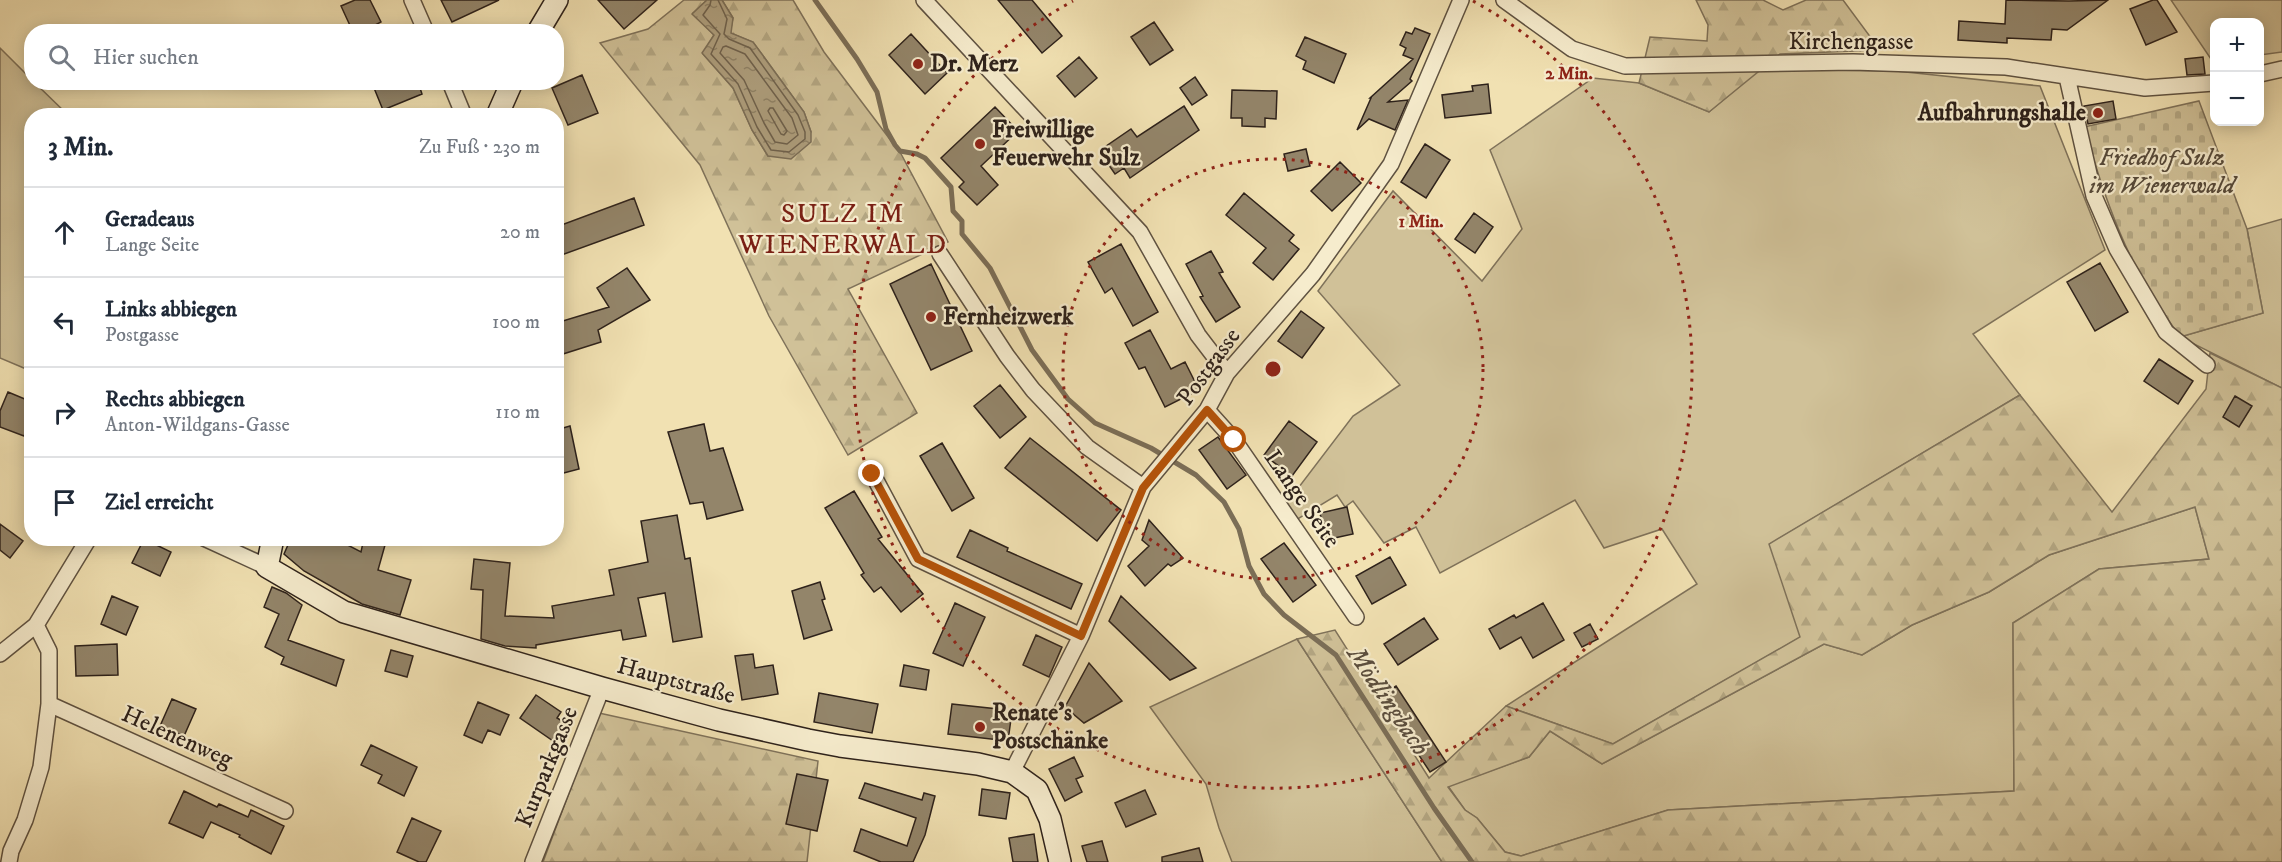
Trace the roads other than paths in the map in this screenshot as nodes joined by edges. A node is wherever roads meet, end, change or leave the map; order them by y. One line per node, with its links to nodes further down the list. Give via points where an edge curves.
1 (412, 0): 6 (street)
2 (557, 0): 7 (main road)
3 (924, 0): 18 (street, via 1140,232 1198,334)
4 (1461, 0): 18 (street, Postgasse, via 1391,164 1313,274)
5 (1504, 0): 10 (street, Kirchengasse, via 1572,49 1625,66 1853,62 2006,67)
6 (422, 24)
7 (543, 24)
8 (2282, 69): 9 (street)
9 (2264, 73)
10 (2067, 77): 11 (street, Kirchengasse, via 2145,87); 17 (street, via 2094,196 2117,249 2166,332)
11 (2210, 83)
12 (453, 90): 14 (street)
13 (508, 90): 15 (main road)
14 (461, 108)
15 (501, 108)
16 (940, 254): 21 (street, via 1033,390 1087,447)
17 (2207, 365)
18 (1227, 373): 19 (street, Postgasse)
19 (1207, 410): 21 (street, Postgasse); 26 (street, Lange Seite, via 1234,440)
20 (872, 474): 28 (street, via 918,559)
21 (1143, 488): 28 (street, Postgasse)
22 (84, 546): 27 (street)
23 (221, 546): 25 (street)
24 (271, 546): 25 (main road)
25 (267, 567): 30 (main road, Hauptstraße, via 344,612)
26 (1356, 616)
27 (36, 625): 29 (street); 31 (street, via 49,651)
28 (1081, 636): 32 (street, Postgasse)
29 (0, 654)
30 (602, 688): 32 (main road, Hauptstraße, via 808,740); 35 (street, Kurparkgasse)
31 (49, 704): 33 (street, Helenenweg); 34 (street, via 41,767)
32 (1012, 772): 36 (main road, Hauptstraße, via 1037,790 1050,819)
33 (285, 811)
34 (9, 862)
35 (533, 862)
36 (1060, 862)

